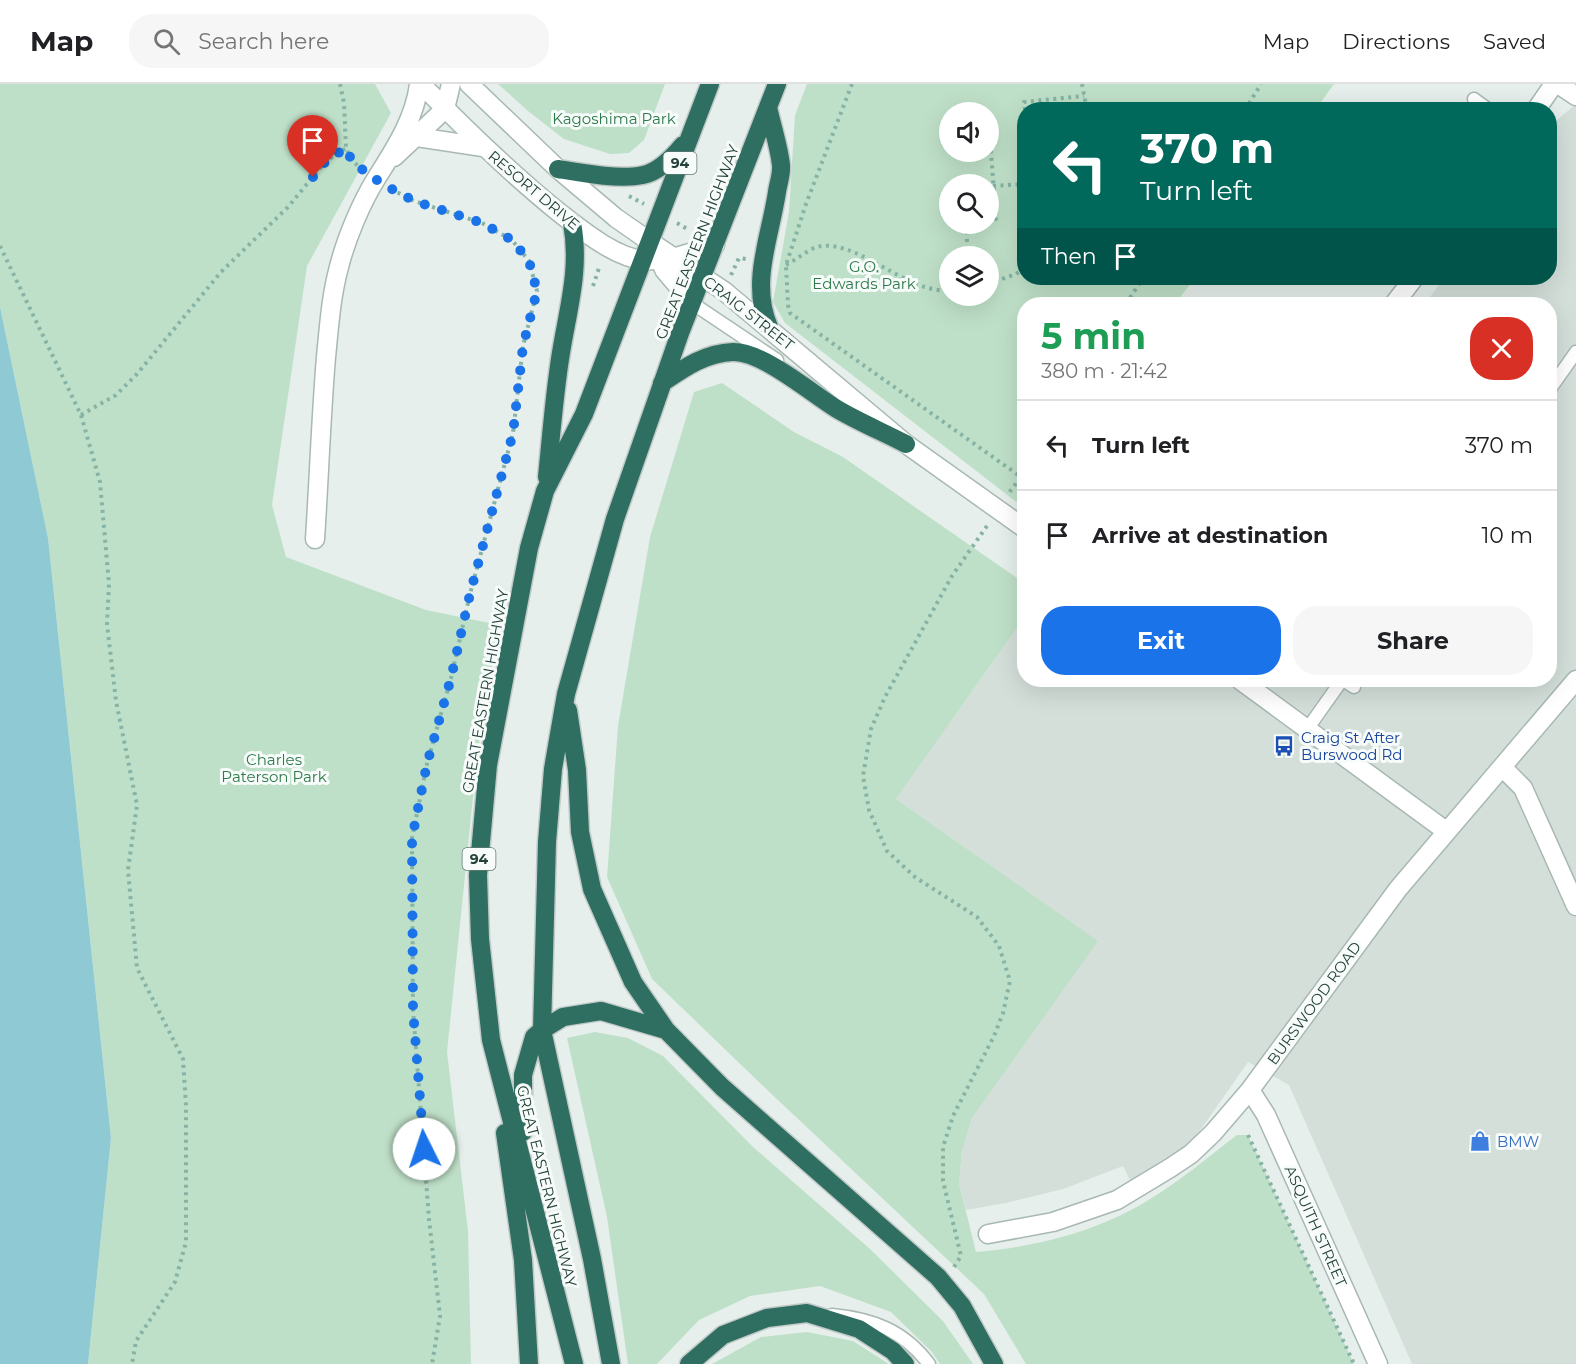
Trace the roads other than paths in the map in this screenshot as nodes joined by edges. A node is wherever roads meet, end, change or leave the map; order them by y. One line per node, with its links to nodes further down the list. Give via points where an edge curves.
1 (420, 84): 12 (street, RESORT DRIVE); 16 (street, via 410,117)
2 (452, 84): 12 (street)
3 (469, 84): 17 (street, RESORT DRIVE)
4 (710, 84): 13 (highway, GREAT EASTERN HIGHWAY / 94)
5 (777, 84): 11 (highway, GREAT EASTERN HIGHWAY)
6 (1556, 84): 7 (street); 10 (street)
7 (1576, 96)
8 (1474, 99): 9 (lane)
9 (1478, 102)
10 (1542, 102)
11 (768, 107): 20 (highway, GREAT EASTERN HIGHWAY); 26 (highway, via 781,166 760,292)
12 (445, 109): 14 (street); 15 (street, RESORT DRIVE)
13 (691, 136): 17 (highway, via 675,155 643,175); 19 (highway, GREAT EASTERN HIGHWAY / 94)
14 (417, 137): 15 (street); 16 (street)
15 (483, 147): 18 (street, RESORT DRIVE)
16 (388, 162): 33 (street, via 355,223 339,266 330,312)
17 (558, 169): 19 (street, RESORT DRIVE)
18 (572, 223): 21 (street, RESORT DRIVE, via 605,247); 31 (highway, via 576,245 573,294 560,358)
19 (649, 241): 21 (highway, GREAT EASTERN HIGHWAY / 94); 21 (street, CRAIG STREET)
20 (715, 245): 21 (street); 22 (highway, GREAT EASTERN HIGHWAY)
21 (660, 260): 22 (street, CRAIG STREET); 25 (street, via 681,282); 31 (highway, GREAT EASTERN HIGHWAY / 94)
22 (702, 277): 25 (highway, GREAT EASTERN HIGHWAY); 26 (street, CRAIG STREET)
23 (1409, 285): 24 (street)
24 (1399, 297)
25 (687, 300): 29 (highway, GREAT EASTERN HIGHWAY); 30 (lane, CRAIG STREET)
26 (769, 327): 30 (street, CRAIG STREET)
27 (1576, 352): 28 (lane)
28 (1557, 379)
29 (662, 383): 30 (highway, via 708,356 735,352 751,356 838,410); 37 (highway, GREAT EASTERN HIGHWAY, via 615,519)
30 (906, 444): 32 (street, CRAIG STREET)
31 (545, 491): 44 (highway, GREAT EASTERN HIGHWAY / 94, via 527,559 488,765 482,818 478,875 480,939)
32 (1017, 523)
33 (315, 539)
34 (1576, 680): 39 (street, BURSWOOD ROAD)
35 (1250, 687): 38 (street)
36 (1337, 687): 38 (lane)
37 (566, 694): 42 (highway, GREAT EASTERN HIGHWAY, via 553,769 547,842); 43 (highway, via 577,770 580,832 592,889 633,982)
38 (1308, 728): 40 (street)
39 (1502, 767): 40 (street, BURSWOOD ROAD); 41 (street, via 1523,788)
40 (1446, 831): 45 (street, BURSWOOD ROAD, via 1398,889)
41 (1574, 896)
42 (542, 1030): 43 (highway, via 562,1017 601,1011); 46 (highway, via 534,1037 523,1075); 51 (highway, GREAT EASTERN HIGHWAY)
43 (666, 1030): 55 (highway, via 722,1088 938,1277 962,1306)
44 (491, 1040): 46 (highway, GREAT EASTERN HIGHWAY / 94); 49 (highway, via 522,1249)
45 (1250, 1090): 47 (street, BURSWOOD ROAD, via 1191,1154 1117,1200 1053,1222); 56 (street, ASQUITH STREET, via 1266,1115)
46 (523, 1160): 50 (highway, GREAT EASTERN HIGHWAY / 94)
47 (988, 1234)
48 (807, 1313): 52 (highway, via 767,1318 723,1335); 53 (highway, via 859,1329 893,1351); 54 (lane, via 852,1317 894,1330)
49 (529, 1364)
50 (574, 1364)
51 (611, 1364)
52 (689, 1364)
53 (905, 1364)
54 (929, 1364)
55 (994, 1364)
56 (1378, 1364)

